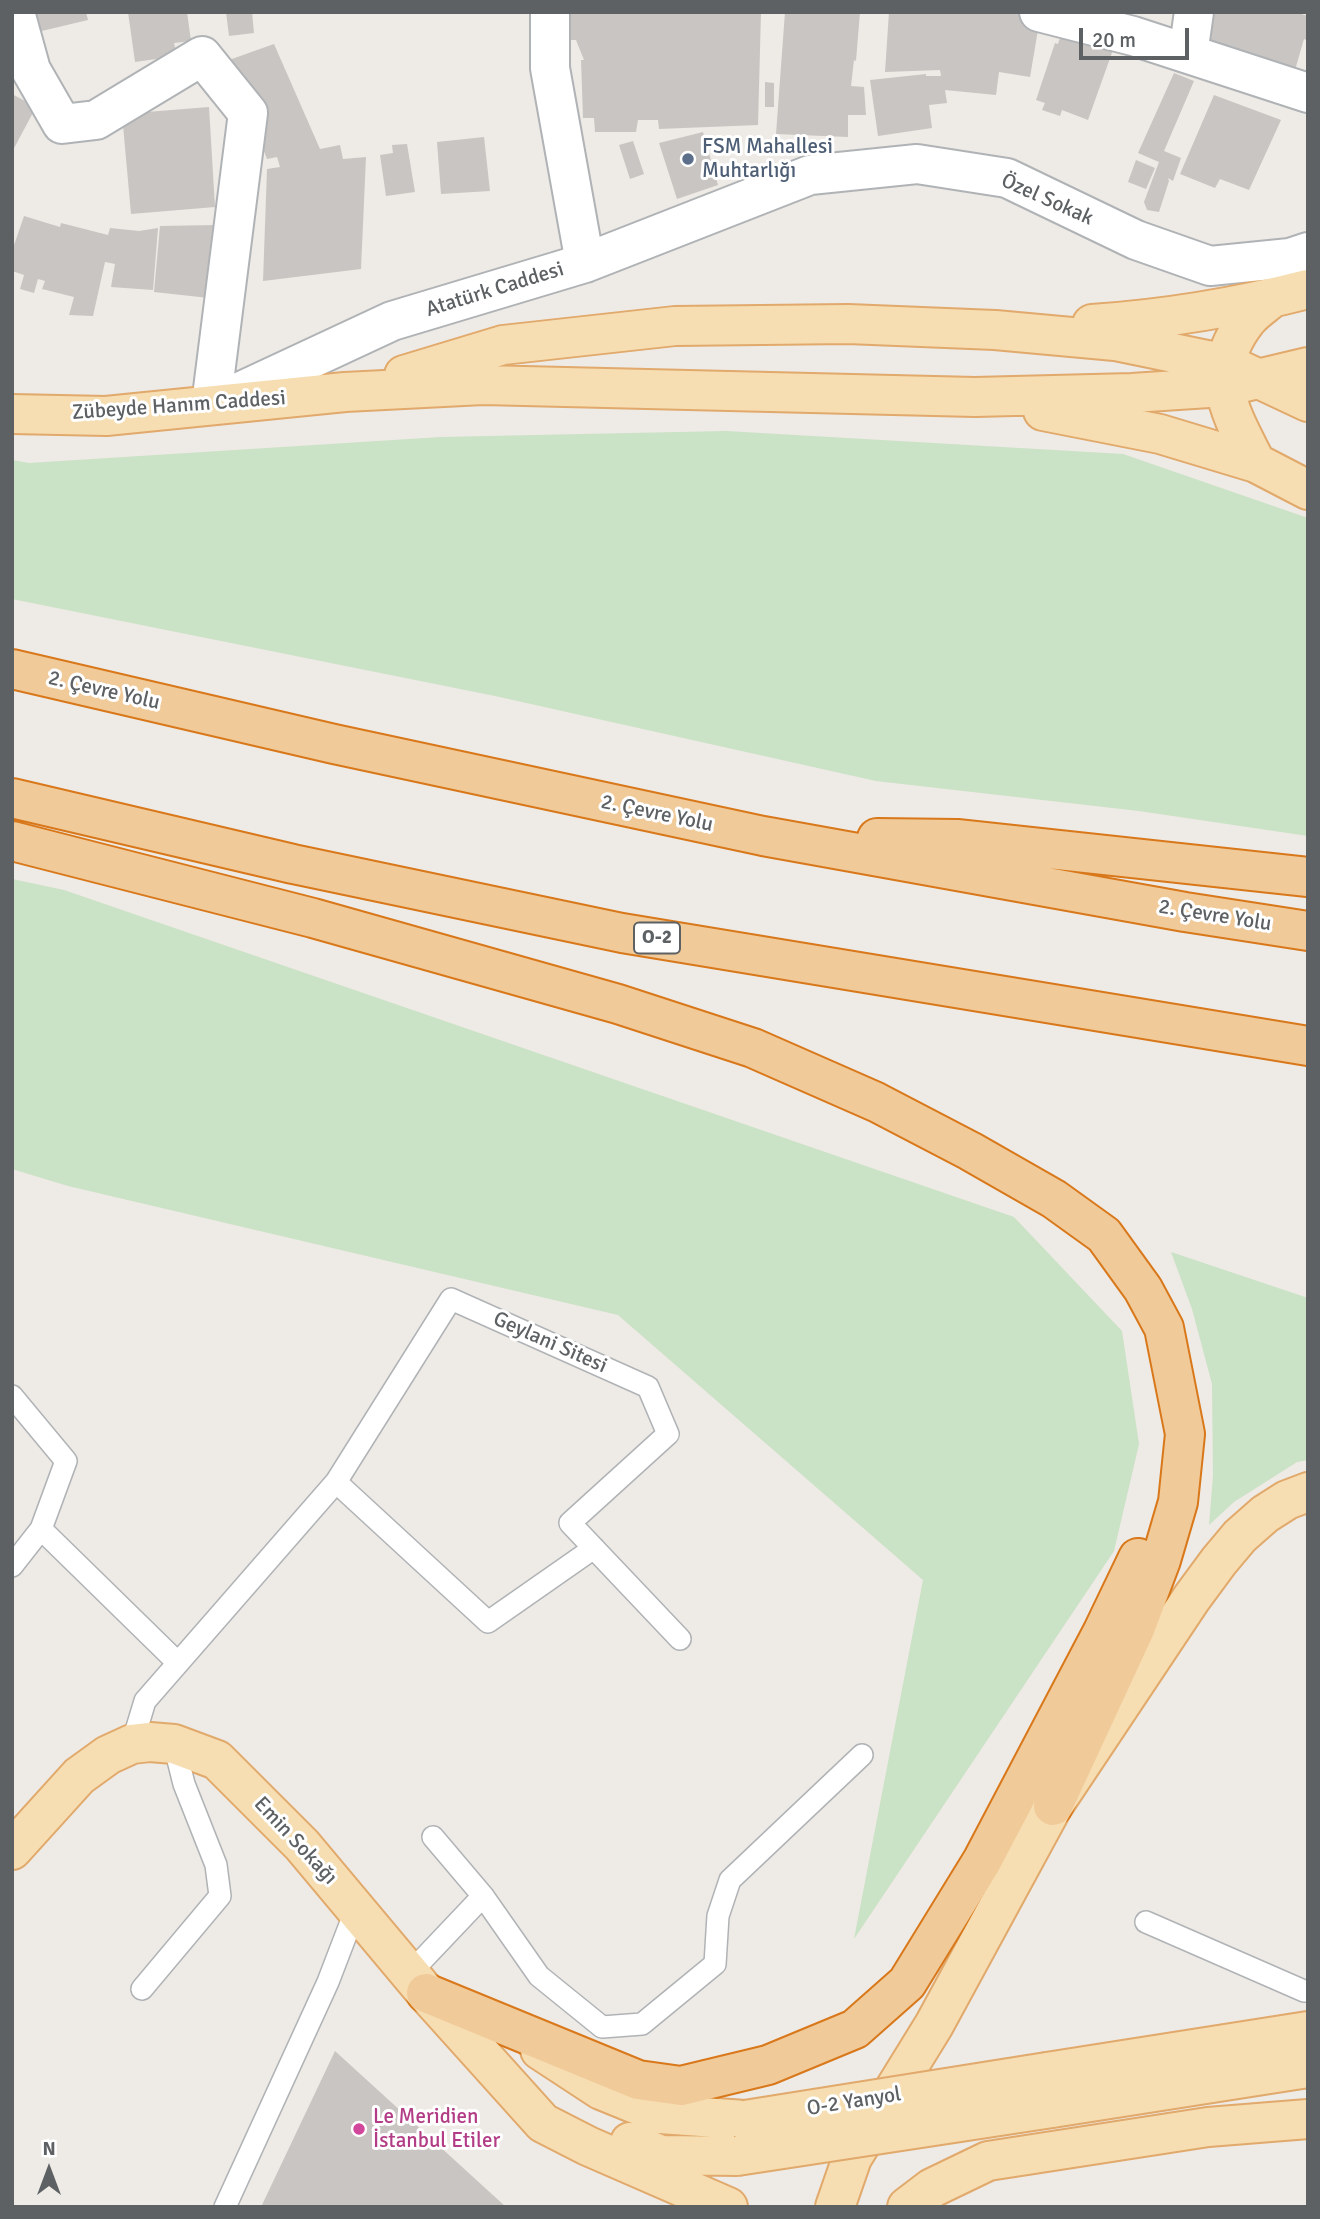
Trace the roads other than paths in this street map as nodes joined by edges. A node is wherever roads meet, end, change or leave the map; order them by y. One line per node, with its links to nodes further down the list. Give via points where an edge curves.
1 (16, 12): 16 (street, via 31,69 62,124 96,120 202,56 248,113)
2 (550, 12): 8 (street, Atatürk Caddesi, via 550,68)
3 (1039, 12): 5 (street)
4 (1194, 12): 5 (street)
5 (1188, 54): 6 (street)
6 (1308, 93)
7 (1308, 252): 8 (street, Özel Sokak, via 1210,266 1136,240 1007,177 917,164 810,175)
8 (585, 263): 16 (street, Atatürk Caddesi, via 392,321)
9 (1290, 294): 10 (main road, via 1142,321); 12 (main road, via 1248,319 1231,347)
10 (995, 330): 12 (main road, via 1115,341); 13 (main road, via 848,324 675,326 503,345)
11 (1308, 367): 12 (main road)
12 (1237, 377): 14 (main road, via 1132,393); 15 (main road); 18 (main road, via 1227,402)
13 (345, 392): 14 (main road, via 482,386); 16 (main road, Zübeyde Hanım Caddesi)
14 (975, 397): 18 (main road, via 1160,434)
15 (1308, 402)
16 (211, 405): 17 (main road, Zübeyde Hanım Caddesi, via 106,416)
17 (12, 414)
18 (1255, 463): 19 (main road)
19 (1308, 490)
20 (12, 653): 22 (highway)
21 (12, 669): 22 (highway, 2. Çevre Yolu)
22 (334, 744): 24 (highway, 2. Çevre Yolu)
23 (12, 798): 28 (highway, O-2, via 293,864 622,933)
24 (763, 836): 26 (highway, via 957,839); 27 (highway, 2. Çevre Yolu)
25 (12, 841): 29 (highway, via 313,918 618,1004 753,1048 876,1102 1054,1199 1104,1235 1164,1328)
26 (1308, 877)
27 (1308, 931)
28 (1308, 1046)
29 (1173, 1370): 41 (highway, via 1185,1434 1178,1502 1135,1629); 47 (highway, via 1175,1442 1161,1505 1108,1620 982,1861 914,1972 855,2029 768,2066 681,2087 638,2080)
30 (12, 1396): 33 (lane, via 66,1461)
31 (336, 1482): 34 (lane, via 488,1622); 34 (lane, Geylani Sitesi, via 451,1298 648,1387 668,1434 570,1523); 37 (lane, Geylani Sitesi)
32 (1308, 1492): 41 (main road, via 1287,1500 1240,1535 1191,1599)
33 (41, 1529): 35 (lane); 37 (lane)
34 (594, 1548): 36 (lane, Geylani Sitesi)
35 (12, 1566)
36 (680, 1639)
37 (178, 1663): 38 (lane, Geylani Sitesi, via 145,1702)
38 (131, 1744): 39 (main road, Emin Sokağı); 43 (main road, via 79,1776)
39 (174, 1744): 45 (main road, Emin Sokağı, via 217,1760 302,1845); 48 (lane, via 184,1784 216,1865 220,1896)
40 (862, 1755): 44 (lane, via 730,1880 718,1916 715,1964 642,2024 603,2027 540,1976)
41 (1053, 1806): 56 (main road, via 934,2025 852,2158)
42 (433, 1837): 44 (lane)
43 (12, 1850)
44 (483, 1896): 47 (lane)
45 (356, 1909): 47 (main road, Emin Sokağı); 54 (lane, via 328,1982)
46 (1146, 1922): 49 (lane)
47 (417, 1983): 52 (main road, O-2 Yanyol, bridge, via 543,2052 601,2090 660,2114 741,2138); 55 (main road, Emin Sokağı, via 543,2123)
48 (142, 1989)
49 (1308, 1991)
50 (1308, 2031): 52 (main road, O-2 Yanyol)
51 (1308, 2068): 52 (main road)
52 (1050, 2090)
53 (1308, 2119): 57 (main road, via 1208,2127 988,2161 932,2188)
54 (225, 2207)
55 (728, 2207)
56 (835, 2207)
57 (908, 2207)

